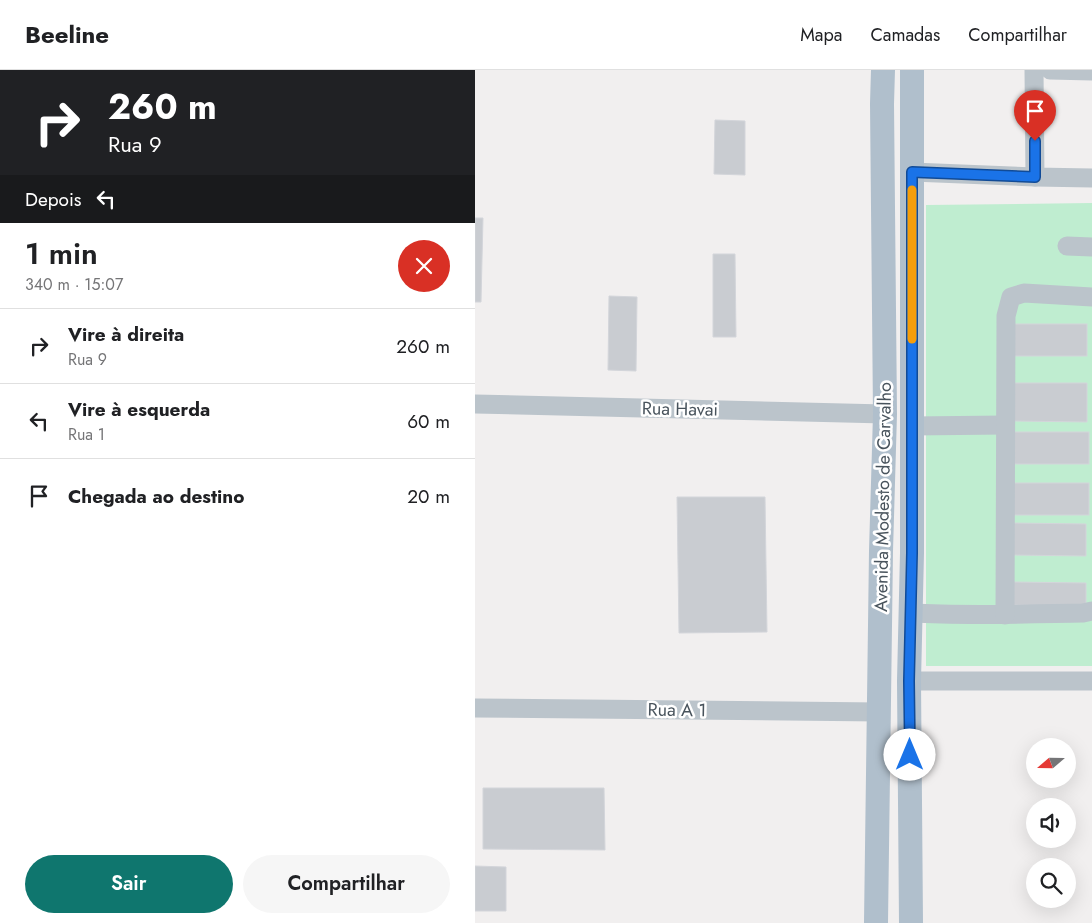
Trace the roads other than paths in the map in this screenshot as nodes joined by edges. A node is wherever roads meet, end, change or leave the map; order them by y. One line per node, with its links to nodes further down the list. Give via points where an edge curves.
1 (883, 70): 7 (main road, Avenida Modesto de Carvalho)
2 (913, 70): 6 (main road, Avenida Modesto de Carvalho)
3 (1035, 70): 9 (street)
4 (1050, 70): 5 (street)
5 (1092, 71)
6 (912, 101): 7 (main road); 8 (main road, Avenida Modesto de Carvalho)
7 (882, 104): 15 (main road, Avenida Modesto de Carvalho)
8 (912, 172): 9 (street); 17 (main road, Avenida Modesto de Carvalho)
9 (1035, 177): 10 (street)
10 (1092, 178)
11 (1067, 246): 12 (street)
12 (1092, 247)
13 (1092, 297): 16 (street, via 1024,293 1011,297 1006,316)
14 (475, 404): 15 (street, Rua Havai)
15 (885, 414): 18 (main road, Avenida Modesto de Carvalho)
16 (1005, 425): 17 (street); 24 (street)
17 (912, 426): 19 (main road, Avenida Modesto de Carvalho)
18 (883, 501): 19 (main road); 20 (main road, Avenida Modesto de Carvalho)
19 (912, 505): 21 (main road, Avenida Modesto de Carvalho)
20 (881, 551): 21 (main road); 28 (main road, Avenida Modesto de Carvalho)
21 (912, 553): 23 (main road, Avenida Modesto de Carvalho)
22 (1092, 611): 24 (street)
23 (911, 613): 24 (street); 25 (main road, Avenida Modesto de Carvalho)
24 (1005, 615)
25 (909, 681): 26 (street); 30 (main road, Avenida Modesto de Carvalho)
26 (1092, 681)
27 (475, 708): 28 (street, Rua A 1)
28 (880, 712): 29 (main road, Avenida Modesto de Carvalho)
29 (876, 923)
30 (911, 923)

